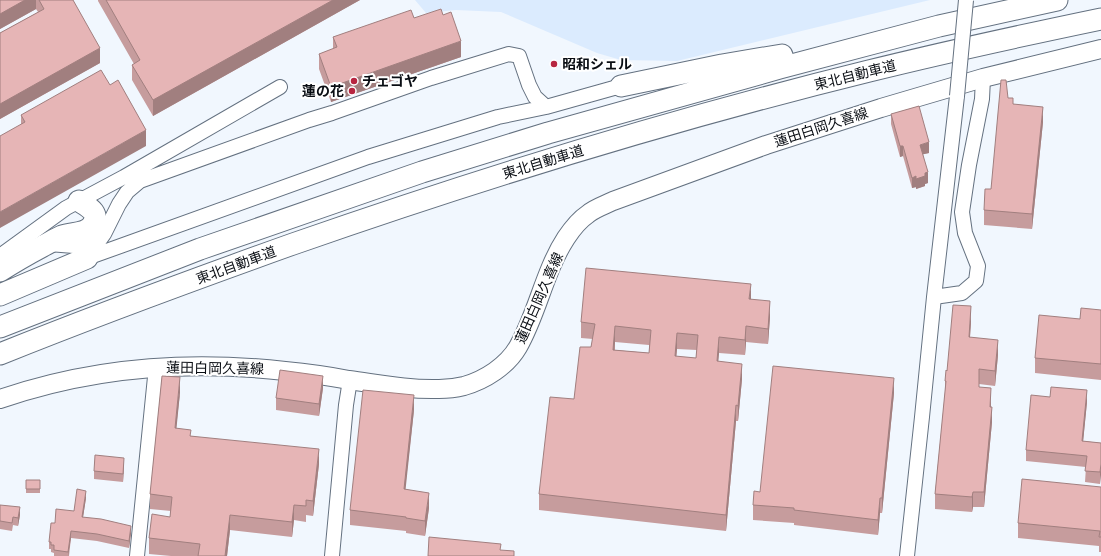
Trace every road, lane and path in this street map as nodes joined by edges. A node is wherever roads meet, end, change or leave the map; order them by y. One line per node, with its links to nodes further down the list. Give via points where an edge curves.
1 (966, 0): 17 (street, bridge)
2 (1057, 0): 4 (highway, 東北自動車道, via 939,26)
3 (1101, 19): 19 (highway, 東北自動車道, via 1007,38 870,71 570,153 394,209 211,273)
4 (890, 40): 7 (highway, via 848,43); 18 (highway, 東北自動車道, via 548,133 422,172 200,249)
5 (1101, 49): 6 (main road, 蓮田白岡久喜線)
6 (983, 78): 17 (street, via 982,99 962,212 966,233 978,266 976,281 962,294); 21 (main road, 蓮田白岡久喜線, via 766,145 596,208 578,222 550,267 518,348 500,367 476,382 447,389 416,389)
7 (621, 86): 9 (street)
8 (280, 87): 10 (street)
9 (546, 106): 11 (street, via 535,97 529,86 519,56 509,54 431,78 140,181 127,192); 14 (street, via 368,157)
10 (80, 201): 12 (highway, via 94,211 93,224 88,229 62,236); 13 (street, via 60,212)
11 (104, 234): 12 (street, via 87,244); 14 (street)
12 (47, 244): 15 (highway)
13 (0, 256)
14 (87, 258): 16 (highway)
15 (0, 271)
16 (0, 295)
17 (934, 297): 25 (street)
18 (0, 327)
19 (0, 354)
20 (156, 367): 21 (main road, 蓮田白岡久喜線, via 234,367); 22 (main road, 蓮田白岡久喜線, via 83,376); 23 (street)
21 (350, 380): 24 (street)
22 (0, 399)
23 (137, 556)
24 (332, 556)
25 (907, 556)

